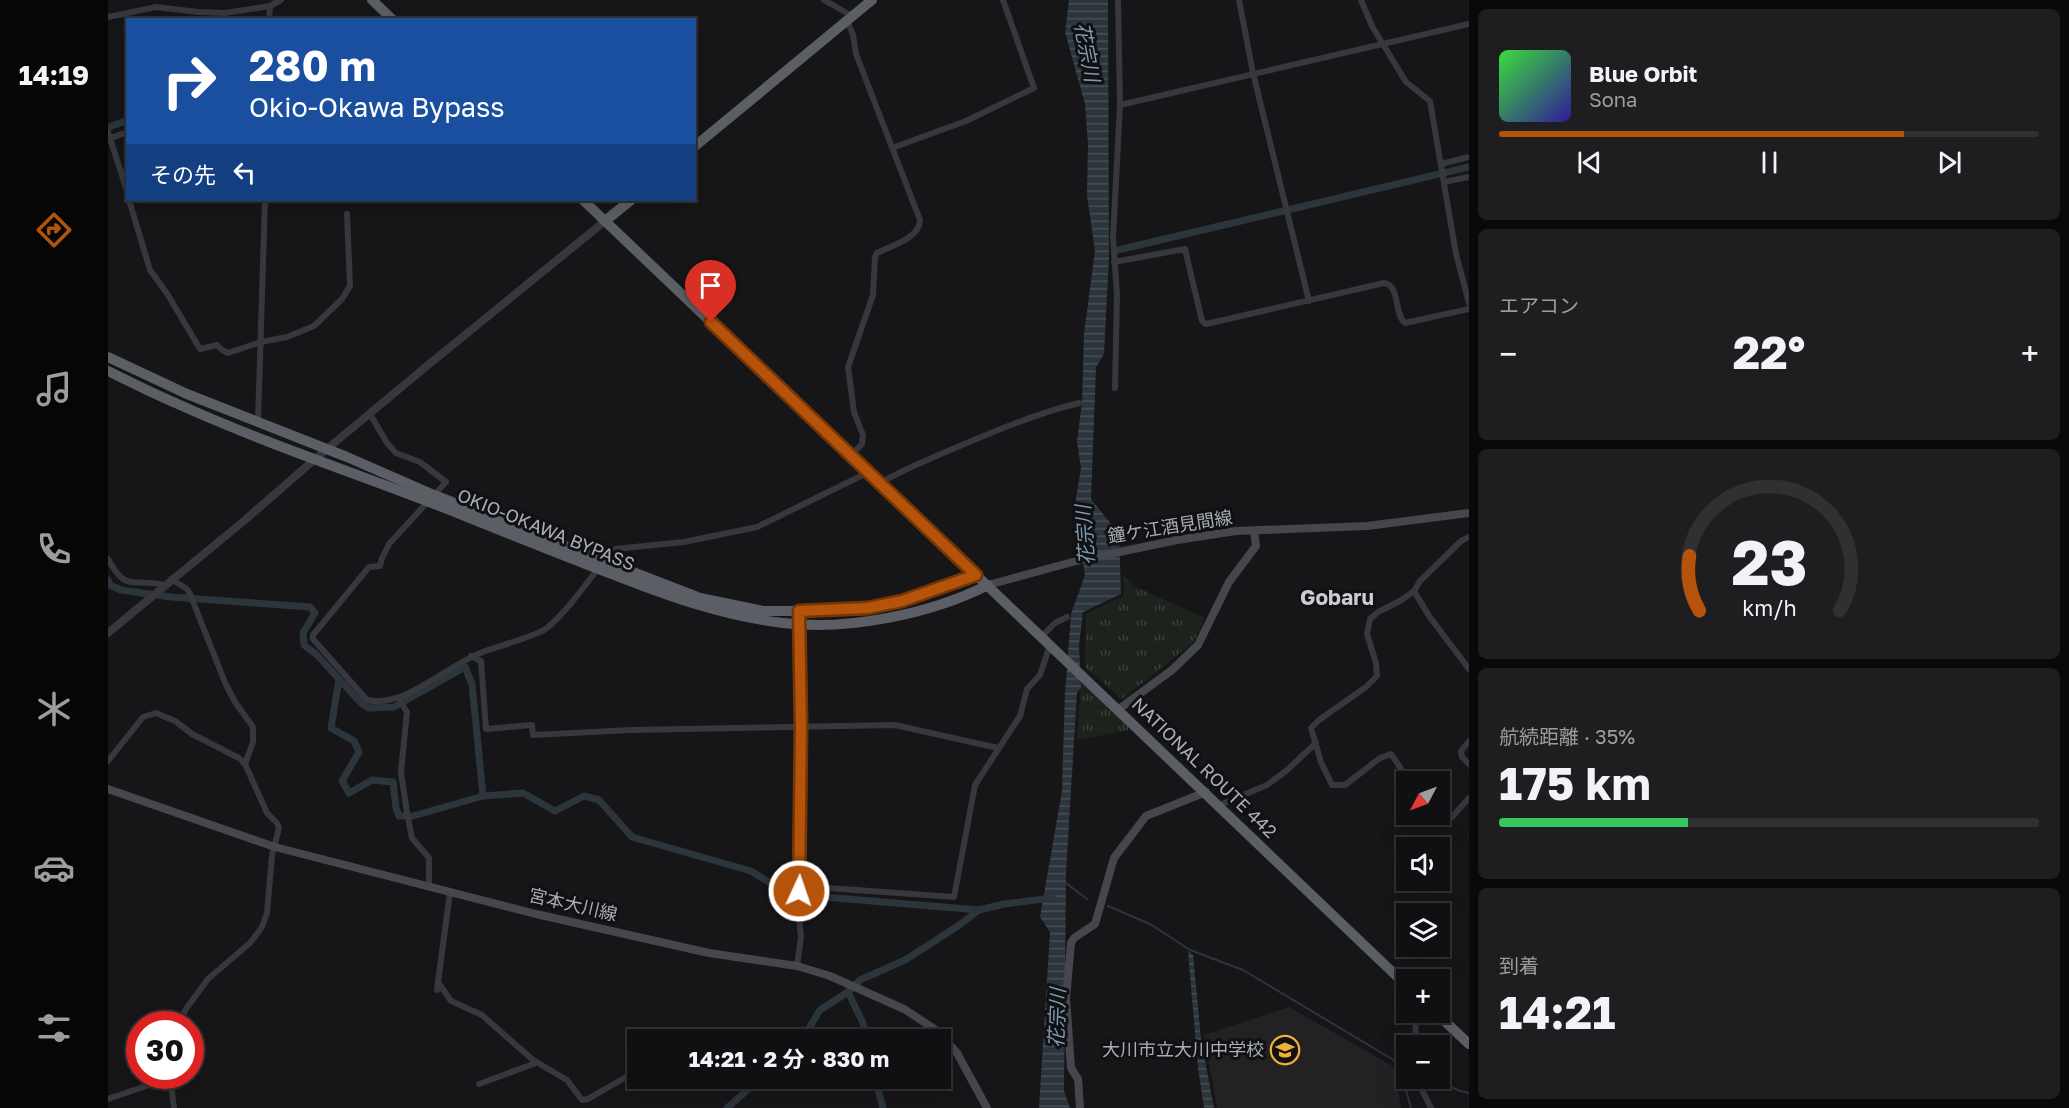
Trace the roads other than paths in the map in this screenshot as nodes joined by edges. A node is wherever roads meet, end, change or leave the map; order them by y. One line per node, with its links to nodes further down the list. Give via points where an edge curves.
1 (281, 0): 9 (street)
2 (372, 0): 12 (highway)
3 (824, 0): 13 (street)
4 (872, 0): 13 (highway)
5 (1003, 0): 21 (street, via 1034,88 966,122)
6 (1118, 0): 17 (street)
7 (1239, 0): 16 (street)
8 (1361, 0): 15 (street)
9 (270, 6): 10 (street, via 215,14 156,7); 11 (street)
10 (108, 17)
11 (269, 18)
12 (391, 18)
13 (850, 19): 20 (highway); 21 (street, via 856,54)
14 (1469, 24): 15 (street)
15 (1383, 43): 16 (street); 23 (street, via 1406,82 1430,101)
16 (1253, 73): 17 (street); 33 (street)
17 (1120, 105): 32 (street)
18 (126, 132): 19 (street)
19 (109, 136): 25 (street)
20 (696, 145)
21 (892, 148): 44 (street, via 920,226 875,257 873,295 848,367 854,412 863,435 862,444)
22 (1469, 157): 23 (street)
23 (1442, 173): 24 (street); 34 (street)
24 (1469, 177)
25 (126, 188)
26 (129, 201): 36 (street, via 150,270 200,349 217,345 228,353)
27 (265, 201): 36 (street)
28 (584, 201): 31 (highway, NATIONAL ROUTE 442)
29 (630, 201): 31 (highway)
30 (347, 214): 36 (street, via 347,291 314,326)
31 (605, 220): 41 (street); 44 (highway, NATIONAL ROUTE 442)
32 (1114, 262): 33 (street, via 1185,249 1202,321 1206,324); 39 (street)
33 (1309, 301): 35 (street, via 1384,283 1393,288 1399,316 1405,323)
34 (1469, 303)
35 (1469, 309)
36 (261, 342): 42 (street)
37 (108, 357): 42 (highway, OKIO-OKAWA BYPASS, via 160,383)
38 (108, 371): 45 (highway, OKIO-OKAWA BYPASS, via 181,406)
39 (1115, 388)
40 (1079, 403): 47 (street, via 980,437)
41 (370, 414): 43 (street); 48 (street, via 396,453 420,462 446,482)
42 (258, 422): 43 (highway, OKIO-OKAWA BYPASS)
43 (327, 449): 45 (street); 48 (highway, OKIO-OKAWA BYPASS)
44 (851, 455): 46 (highway, NATIONAL ROUTE 442)
45 (315, 459): 48 (highway, OKIO-OKAWA BYPASS); 55 (street)
46 (869, 472): 47 (highway, NATIONAL ROUTE 442); 53 (street, via 757,527 684,542 615,549)
47 (880, 483): 54 (highway, NATIONAL ROUTE 442)
48 (431, 498): 53 (highway, OKIO-OKAWA BYPASS); 67 (street, via 385,549 380,566 369,567 313,635 367,700)
49 (1469, 513): 50 (main road, 鐘ケ江酒見間線, via 1367,526)
50 (1254, 531): 57 (main road, 鐘ケ江酒見間線, via 1125,549 1076,561); 68 (main road, 鐘ケ江酒見間線, via 1256,546 1229,582 1198,645 1172,670)
51 (1469, 537): 58 (street)
52 (108, 559): 56 (street, via 124,581)
53 (601, 565): 59 (highway, OKIO-OKAWA BYPASS, via 700,598 763,611); 61 (highway, OKIO-OKAWA BYPASS, via 670,597 721,612); 65 (street, via 547,629)
54 (976, 575): 57 (highway, NATIONAL ROUTE 442); 59 (highway, OKIO-OKAWA BYPASS, via 902,601 868,608)
55 (171, 579): 56 (street); 74 (street, via 190,594 226,685 253,726 253,742)
56 (162, 587): 62 (street)
57 (993, 590): 61 (highway, OKIO-OKAWA BYPASS, via 904,615); 63 (highway, NATIONAL ROUTE 442)
58 (1414, 591): 66 (street); 71 (street, via 1371,620 1367,634 1377,676 1316,722 1311,728)
59 (799, 611): 61 (street)
60 (1067, 617): 63 (street)
61 (799, 625): 69 (street)
62 (108, 633)
63 (1041, 637): 64 (highway, NATIONAL ROUTE 442)
64 (1050, 645): 68 (highway, NATIONAL ROUTE 442); 72 (street, via 1040,675 1027,689 1020,716)
65 (471, 656): 67 (street); 69 (street, via 481,661 486,729 532,724 533,735)
66 (1469, 669)
67 (400, 702): 83 (street, via 407,712 401,772 407,813 412,838 429,858)
68 (1119, 709): 78 (highway, NATIONAL ROUTE 442)
69 (801, 727): 72 (street, via 895,725); 84 (street)
70 (1469, 741): 75 (street, via 1461,751)
71 (1316, 743): 76 (street, via 1332,785 1345,785 1390,754); 80 (street, via 1267,784)
72 (998, 748): 84 (street, via 975,785 954,897)
73 (108, 761): 74 (street, via 143,717 156,713)
74 (245, 764): 82 (street, via 267,813 279,828)
75 (1469, 764)
76 (1402, 771)
77 (108, 789): 82 (main road, 宮本大川線)
78 (1206, 792): 80 (highway, NATIONAL ROUTE 442); 102 (main road, via 1146,816 1114,858 1095,924 1071,943 1066,998 1071,1068 1078,1079)
79 (1469, 798): 81 (street)
80 (1220, 805): 87 (highway, NATIONAL ROUTE 442)
81 (1450, 817)
82 (275, 847): 83 (main road, 宮本大川線); 90 (street, via 262,927 250,943 208,979)
83 (429, 886): 85 (main road, 宮本大川線)
84 (800, 889): 86 (street)
85 (450, 892): 86 (main road, 宮本大川線, via 687,949); 88 (street)
86 (797, 966): 101 (main road, 宮本大川線, via 904,1008 936,1030 957,1053)
87 (1396, 975)
88 (438, 982): 89 (street); 93 (street, via 451,1001 482,1015)
89 (437, 990)
90 (185, 1011)
91 (1447, 1023): 92 (highway)
92 (1469, 1044)
93 (536, 1063): 94 (street, via 567,1080 582,1100); 95 (street)
94 (627, 1076)
95 (479, 1084)
96 (136, 1089): 99 (street)
97 (172, 1089): 100 (street)
98 (1422, 1089): 103 (street)
99 (108, 1099)
100 (174, 1108)
101 (987, 1108)
102 (1080, 1108)
103 (1431, 1108)

